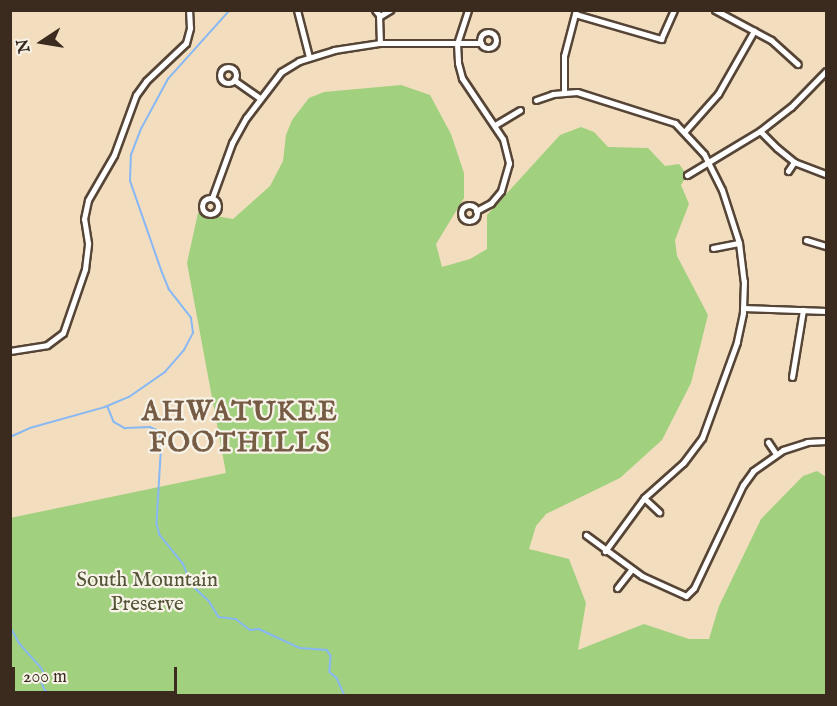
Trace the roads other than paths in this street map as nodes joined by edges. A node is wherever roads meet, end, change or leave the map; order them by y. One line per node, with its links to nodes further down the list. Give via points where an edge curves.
1 (189, 10): 38 (street, via 186,43 146,81 136,96 114,155 88,200 84,219 88,243 85,269 63,333 46,345)
2 (297, 10): 13 (street)
3 (390, 10): 8 (street, via 384,16)
4 (468, 10): 11 (street)
5 (674, 10): 7 (street, via 661,39)
6 (715, 10): 9 (street)
7 (576, 12): 17 (street, via 564,56)
8 (377, 13): 10 (street)
9 (754, 31): 14 (street); 22 (street, via 718,94)
10 (380, 43): 11 (street); 13 (street)
11 (457, 43): 12 (street); 21 (street, via 462,78)
12 (481, 43)
13 (309, 57): 18 (street, via 281,72)
14 (798, 64)
15 (826, 71): 23 (street)
16 (234, 80): 18 (street)
17 (564, 92): 19 (street); 22 (street, via 586,94 658,115)
18 (260, 98): 29 (street, via 232,142)
19 (536, 100)
20 (520, 110): 21 (street)
21 (495, 125): 30 (street, via 508,151 507,177 491,203)
22 (685, 131): 25 (street)
23 (760, 131): 24 (street); 25 (street)
24 (794, 162): 26 (street); 28 (street)
25 (709, 164): 27 (street); 32 (street)
26 (788, 171)
27 (687, 174)
28 (826, 174)
29 (212, 198)
30 (476, 211)
31 (806, 240): 33 (street)
32 (739, 243): 34 (street); 35 (street)
33 (826, 246)
34 (713, 248)
35 (743, 308): 36 (street); 43 (street, via 737,342 702,438 683,463)
36 (803, 310): 37 (street); 39 (street)
37 (826, 311)
38 (10, 351)
39 (792, 377)
40 (826, 441): 42 (street, via 796,445)
41 (768, 442): 42 (street)
42 (776, 454): 47 (street, via 743,484 694,588 686,596)
43 (644, 498): 44 (street); 46 (street)
44 (659, 512)
45 (586, 535): 46 (street)
46 (605, 552): 47 (street)
47 (631, 570): 48 (street)
48 (617, 588)

